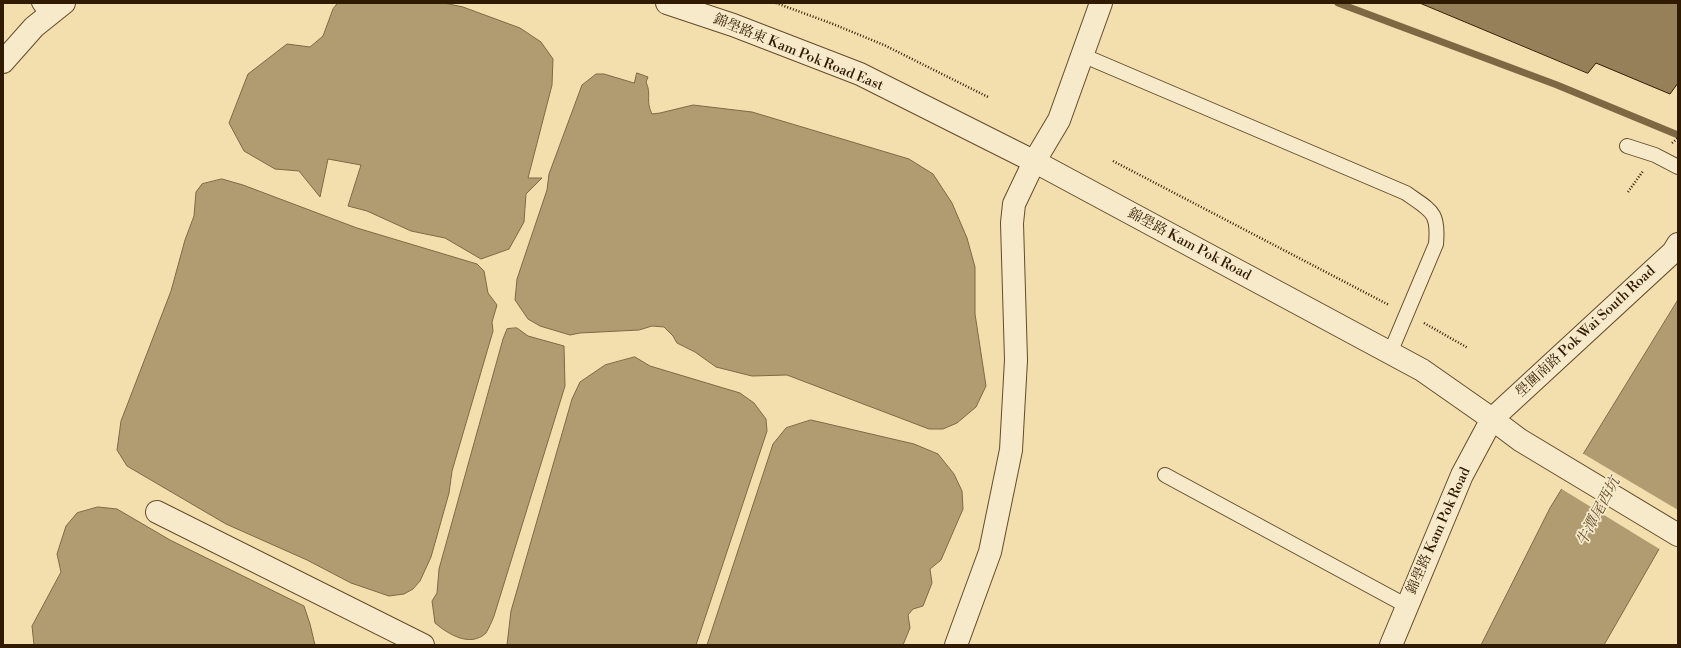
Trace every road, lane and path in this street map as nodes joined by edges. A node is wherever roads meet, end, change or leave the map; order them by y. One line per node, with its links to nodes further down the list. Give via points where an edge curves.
1 (667, 3): 10 (street, 錦壆路東 Kam Pok Road East, via 860,74)
2 (776, 3): 7 (path, via 884,45)
3 (1101, 3): 5 (street)
4 (51, 7): 6 (street)
5 (1082, 55): 10 (street, via 1059,120); 13 (lane, via 1406,193 1431,211 1438,226 1436,244)
6 (3, 62)
7 (988, 97)
8 (1627, 146): 11 (lane, via 1655,155)
9 (1113, 161): 13 (path)
10 (1034, 162): 15 (street, 錦壆路 Kam Pok Road); 22 (street, via 1014,204 1012,224 1016,360 1011,450 990,552)
11 (1678, 167)
12 (1678, 244): 16 (street, 壆圍南路 Pok Wai South Road, via 1673,252)
13 (1407, 314): 14 (path); 15 (lane)
14 (1468, 348)
15 (1390, 353): 16 (street, 錦壆路 Kam Pok Road, via 1422,370)
16 (1492, 419): 19 (street, 錦壆路 Kam Pok Road, via 1520,440); 20 (street, 錦壆路 Kam Pok Road, via 1462,476)
17 (1165, 475): 20 (lane)
18 (158, 512): 21 (street)
19 (1678, 535)
20 (1407, 606): 23 (street, 錦壆路 Kam Pok Road)
21 (423, 645)
22 (956, 645)
23 (1391, 645)

